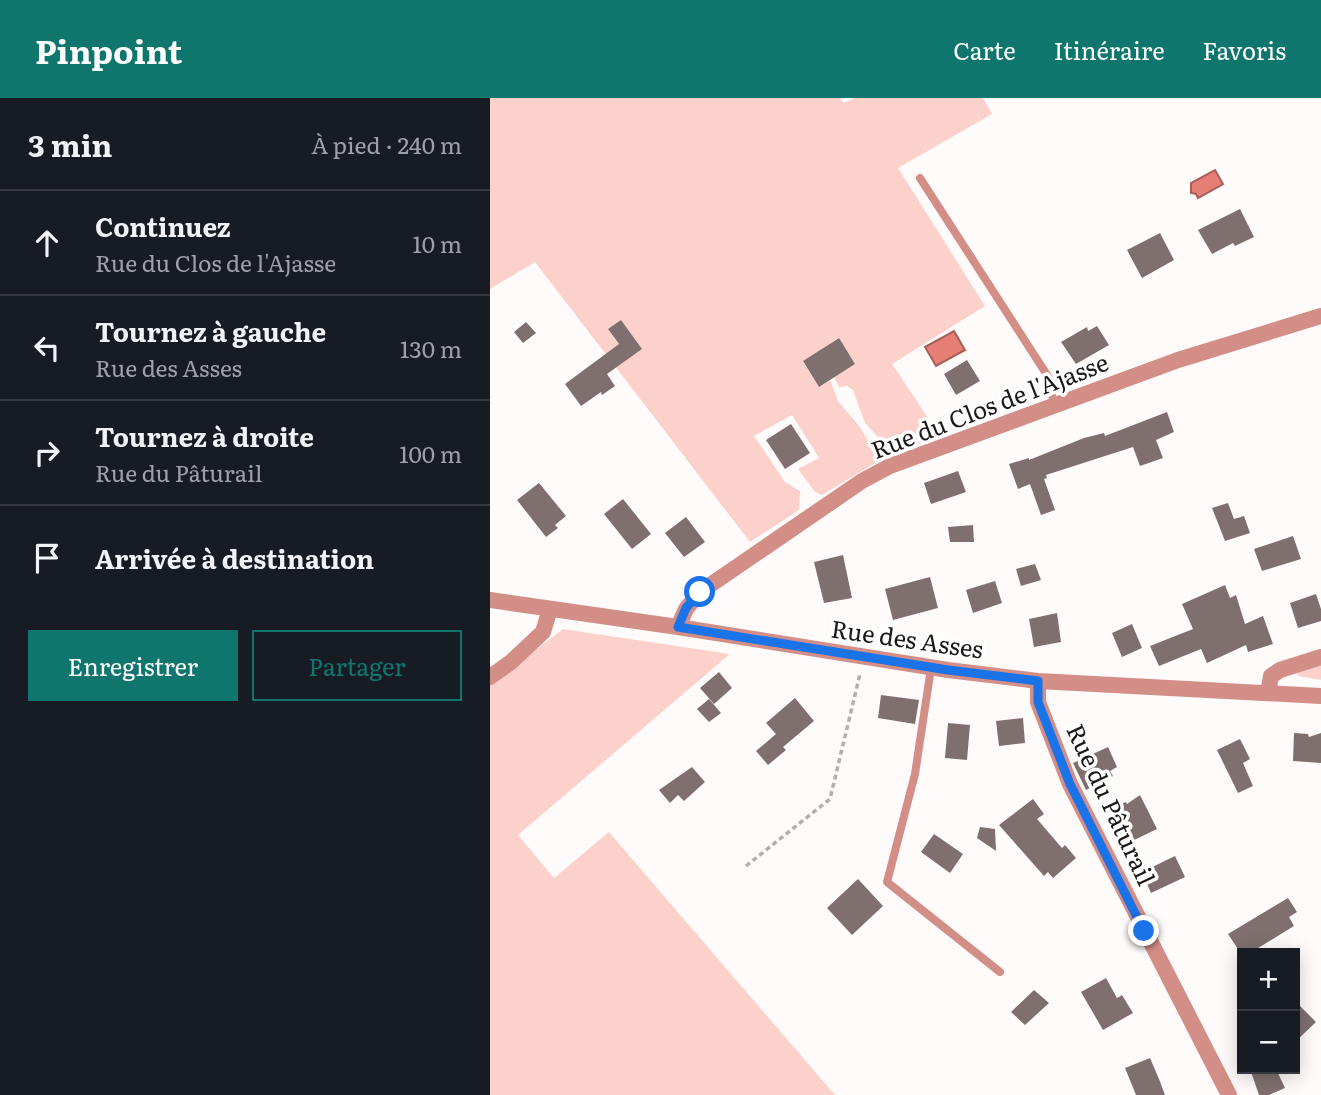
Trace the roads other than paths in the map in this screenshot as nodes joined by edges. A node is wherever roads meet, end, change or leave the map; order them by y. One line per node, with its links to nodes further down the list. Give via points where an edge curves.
1 (920, 178): 3 (lane, via 1049,378)
2 (1321, 316): 3 (street, Rue du Clos de l'Ajasse)
3 (1054, 405): 6 (street, Rue du Clos de l'Ajasse, via 890,466 862,481 700,592)
4 (490, 600): 5 (street, Rue des Asses)
5 (550, 609): 6 (street, Rue des Asses); 9 (street, via 543,632)
6 (678, 627): 8 (street, Rue des Asses)
7 (1321, 657): 11 (street, via 1271,676)
8 (931, 668): 10 (street, Rue des Asses); 13 (lane, via 915,774 887,882)
9 (490, 677)
10 (1038, 681): 11 (street, Rue des Asses); 14 (street, Rue du Pâturail, via 1038,702 1070,784)
11 (1268, 693): 12 (street, Rue des Asses)
12 (1321, 696)
13 (1000, 972)
14 (1229, 1095)

